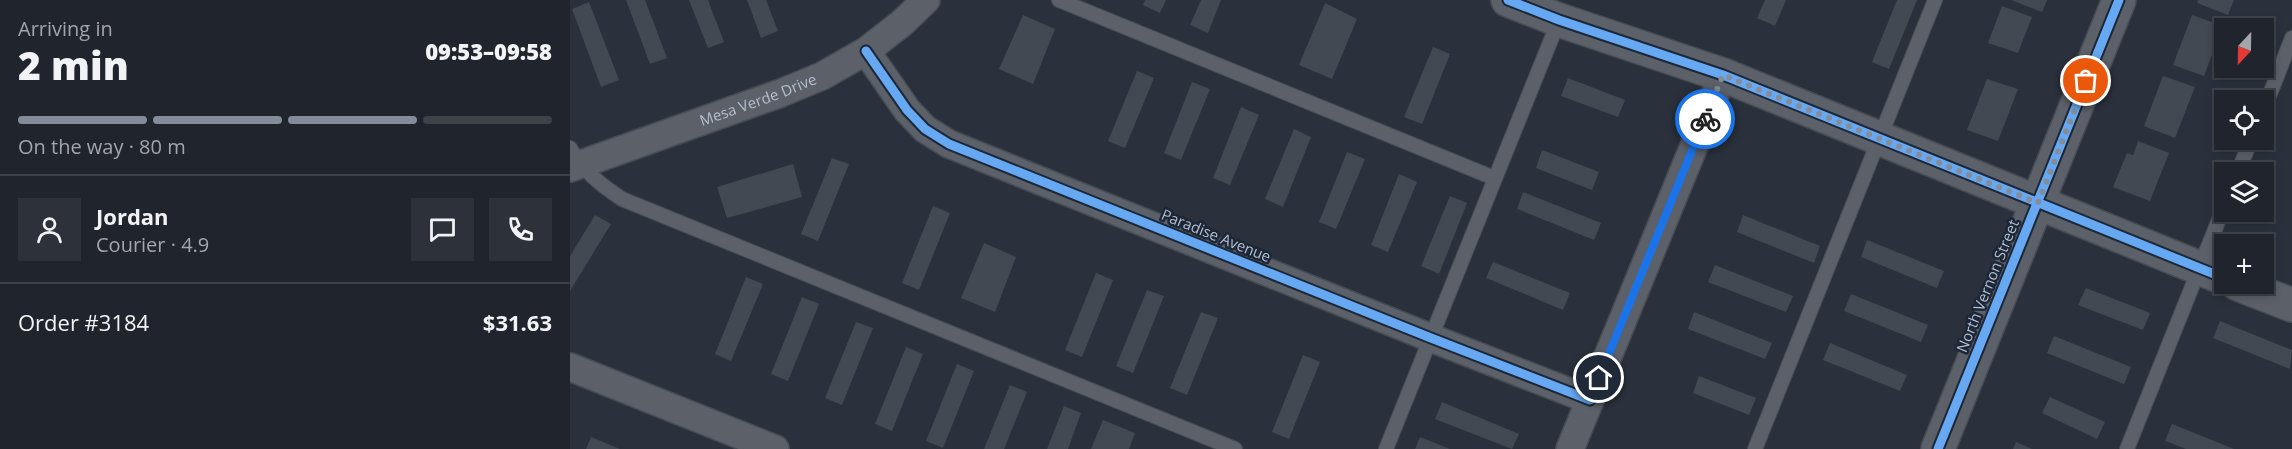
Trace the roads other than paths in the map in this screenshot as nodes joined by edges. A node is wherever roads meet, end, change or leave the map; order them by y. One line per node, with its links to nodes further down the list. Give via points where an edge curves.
1 (926, 0): 8 (street, Mesa Verde Drive)
2 (1059, 0): 13 (lane)
3 (1508, 0): 6 (street)
4 (1935, 0): 11 (lane)
5 (2119, 0): 14 (street, North Vernon Street)
6 (1559, 20): 9 (street); 13 (lane)
7 (2292, 38): 10 (lane)
8 (866, 51): 12 (street, Mesa Verde Drive, via 781,93); 19 (street, Paradise Avenue, via 907,110 925,129 949,144)
9 (1723, 75): 11 (street); 21 (street)
10 (2271, 90)
11 (1880, 139): 14 (street); 26 (lane)
12 (573, 160): 23 (lane, via 622,200)
13 (1494, 178): 19 (lane)
14 (2038, 203): 16 (street); 27 (street, North Vernon Street)
15 (2221, 222): 16 (lane)
16 (2212, 273): 28 (lane)
17 (2264, 294): 18 (street)
18 (2292, 305)
19 (1431, 338): 21 (street, Paradise Avenue); 24 (lane)
20 (570, 367): 22 (street)
21 (1590, 400): 25 (street)
22 (776, 449)
23 (1235, 449)
24 (1386, 449)
25 (1570, 449)
26 (1755, 449)
27 (1938, 449)
28 (2127, 449)

